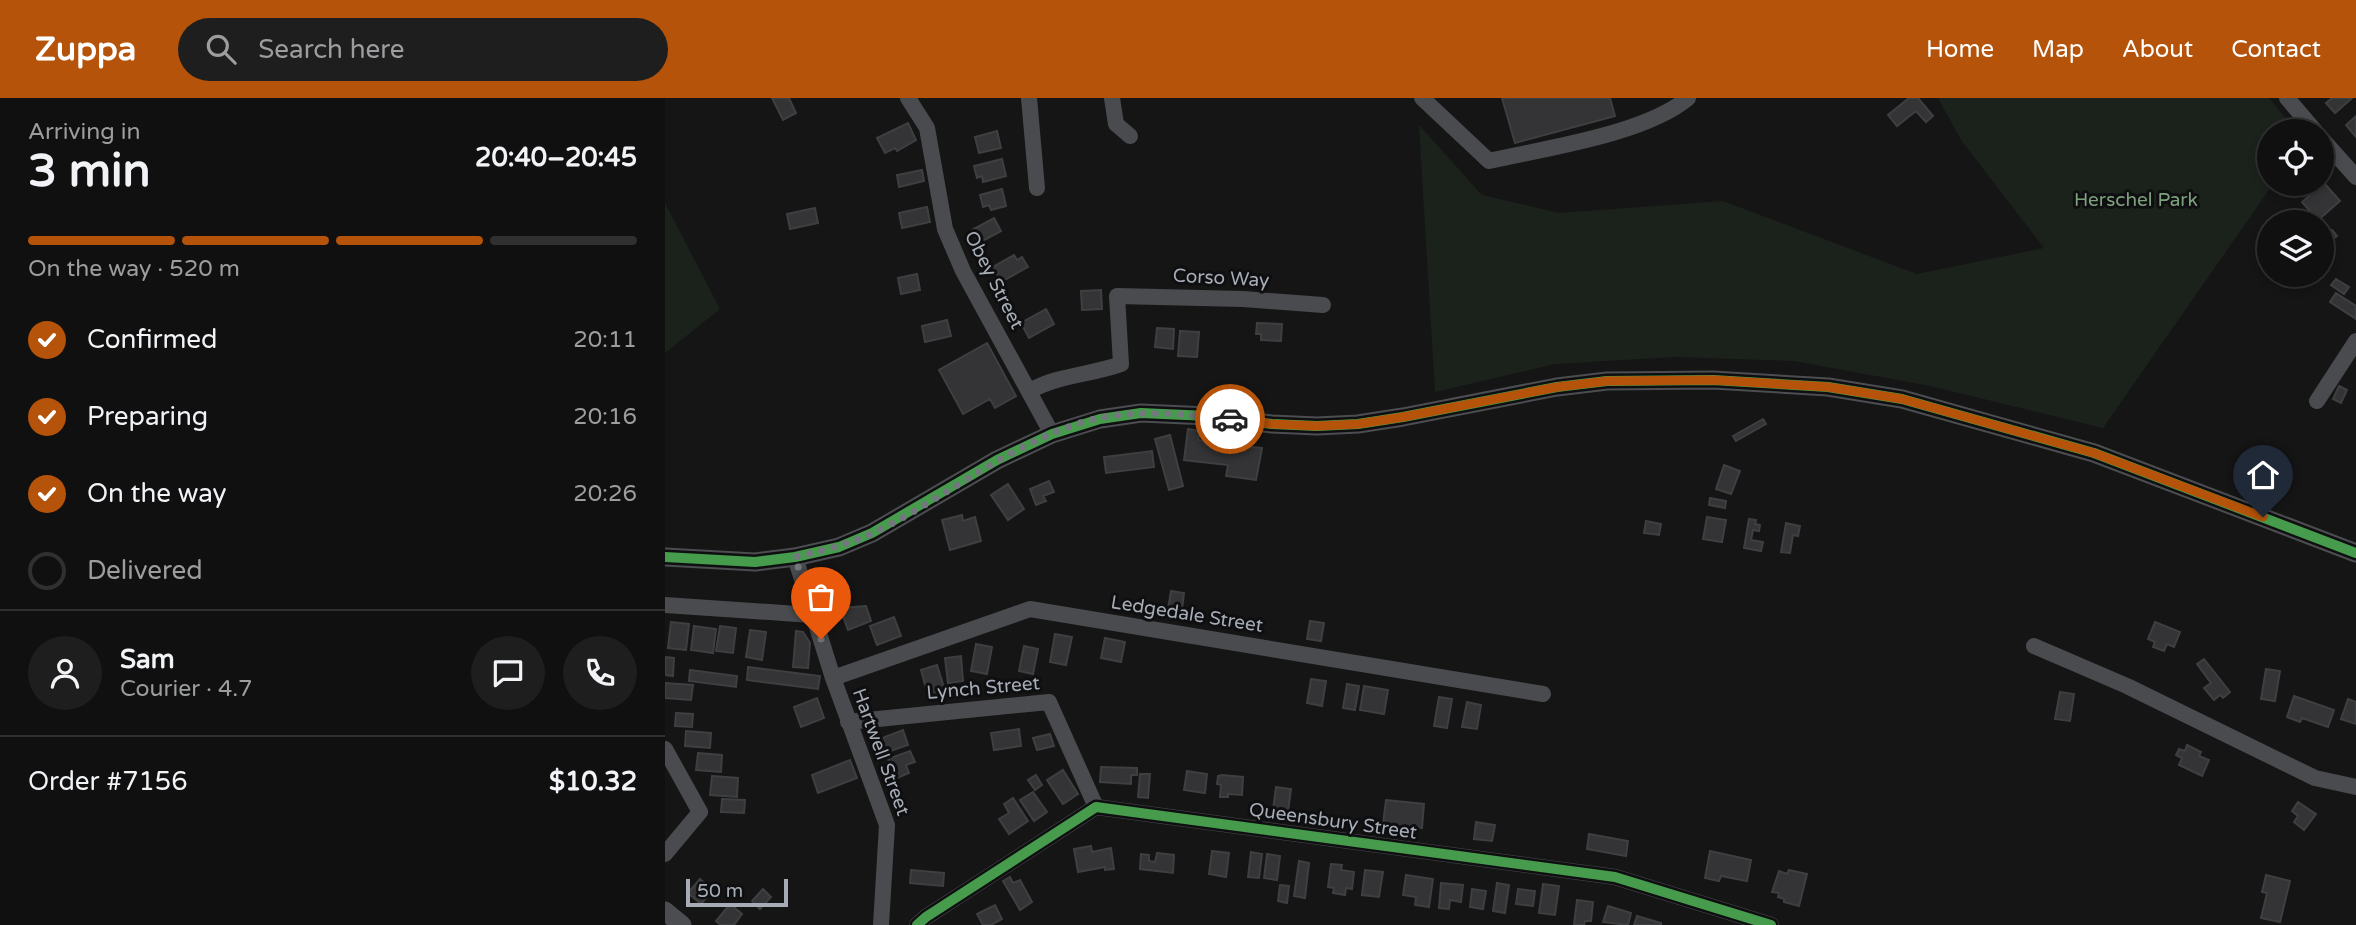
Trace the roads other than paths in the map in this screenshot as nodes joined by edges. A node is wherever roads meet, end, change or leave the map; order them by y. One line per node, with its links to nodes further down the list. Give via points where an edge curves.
1 (908, 98): 14 (street, Obey Street, via 927,128 945,229 963,271)
2 (1029, 98): 11 (street)
3 (1112, 98): 8 (street, via 1116,124)
4 (1422, 98): 5 (street, via 1489,161 1654,120)
5 (1688, 98)
6 (2287, 98): 7 (street)
7 (2305, 119)
8 (1130, 136)
9 (2334, 152): 10 (street)
10 (2356, 177)
11 (1037, 188)
12 (1323, 305): 14 (street, Corso Way, via 1117,296 1121,364 1045,382)
13 (2356, 341): 15 (street)
14 (1030, 391): 16 (street, Obey Street)
15 (2317, 401)
16 (1052, 434): 17 (main road, via 1089,421 1141,413 1272,424 1358,424 1607,381 1713,380 1816,386 1902,399 2094,453); 19 (main road, via 997,460 872,533 839,547)
17 (2356, 553)
18 (665, 557): 19 (main road, via 755,562)
19 (795, 557): 21 (street, Hartwell Street)
20 (665, 605): 21 (street)
21 (812, 615): 23 (street, Hartwell Street)
22 (2033, 646): 27 (street, via 2127,686 2315,778)
23 (833, 678): 24 (street, Ledgedale Street, via 1030,609); 25 (street, Hartwell Street)
24 (1543, 694)
25 (848, 722): 28 (street, Lynch Street, via 1049,702); 32 (street, Hartwell Street, via 887,825)
26 (665, 749): 29 (street, via 701,812)
27 (2356, 788)
28 (1096, 807): 33 (street); 34 (street, Queensbury Street, via 1615,877)
29 (665, 854)
30 (665, 911): 31 (main road)
31 (682, 925)
32 (881, 925)
33 (917, 925)
34 (1771, 925)

